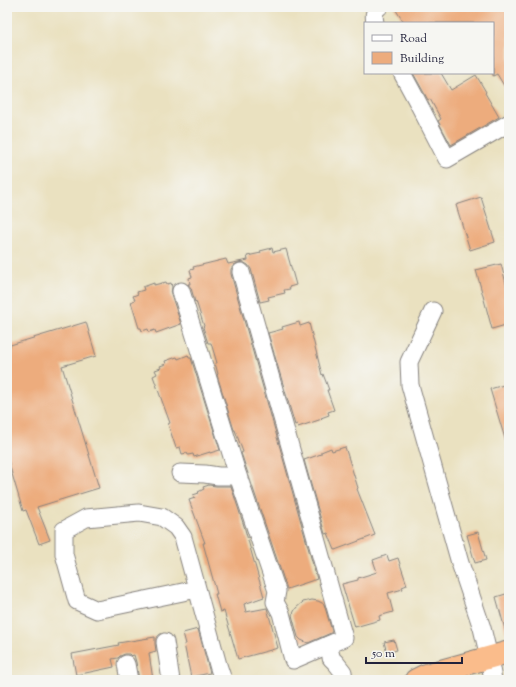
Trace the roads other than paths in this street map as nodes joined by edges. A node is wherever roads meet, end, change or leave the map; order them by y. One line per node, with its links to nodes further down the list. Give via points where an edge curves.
1 (379, 7): 2 (street, via 374,14)
2 (375, 22)
3 (403, 74): 4 (street, via 447,159)
4 (509, 123)
5 (240, 272): 12 (street, via 344,638)
6 (181, 291): 9 (street)
7 (433, 311): 13 (street, via 409,362 410,385 460,563 482,628)
8 (180, 473): 9 (street)
9 (238, 476): 12 (street, via 277,591 275,602 281,613 293,660)
10 (197, 589): 10 (street, via 97,610 77,601 64,554 64,530 86,518 140,513 162,517 176,527 183,538); 15 (street)
11 (165, 642): 14 (street)
12 (328, 645): 16 (street, via 331,658 343,672)
13 (499, 654): 17 (highway); 18 (street)
14 (171, 680)
15 (223, 680)
16 (344, 680)
17 (416, 680)
18 (493, 680)

